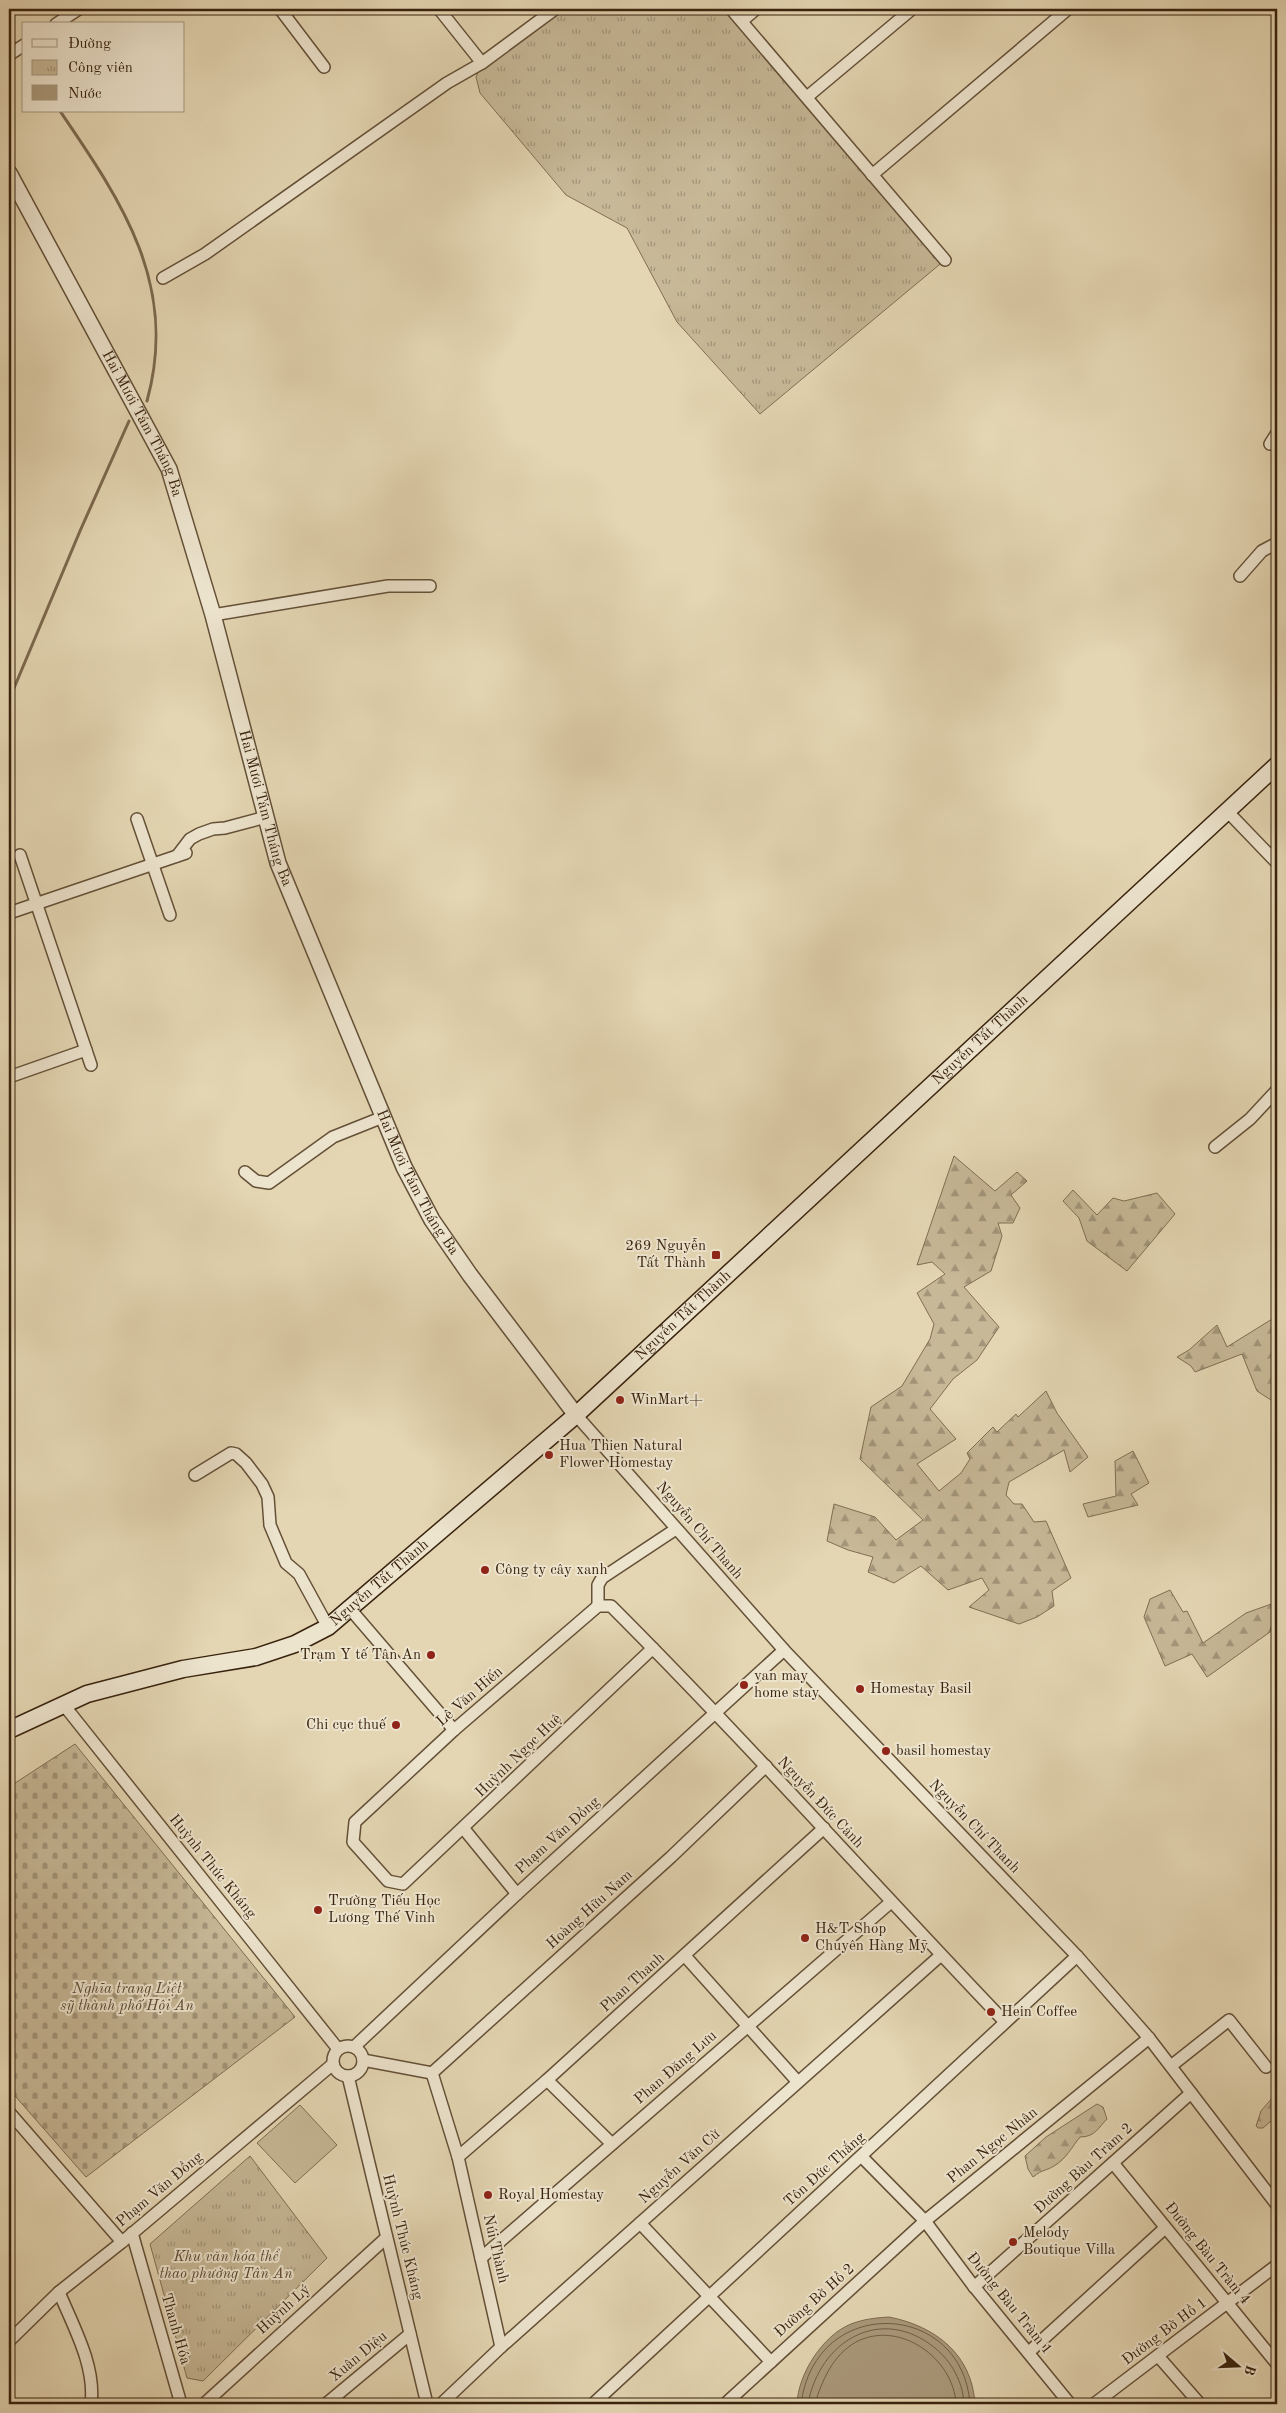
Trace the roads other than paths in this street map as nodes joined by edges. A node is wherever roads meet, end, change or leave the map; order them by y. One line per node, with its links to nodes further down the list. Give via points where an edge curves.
1 (79, 9): 10 (street)
2 (280, 9): 14 (street)
3 (439, 9): 13 (street)
4 (554, 9): 13 (street)
5 (732, 9): 9 (street)
6 (756, 9): 9 (street)
7 (912, 9): 15 (street)
8 (1068, 9): 17 (street)
9 (742, 21): 15 (street)
10 (59, 22)
11 (22, 46): 12 (street)
12 (9, 55)
13 (482, 63): 19 (street, via 447,83 205,254)
14 (324, 67)
15 (807, 97): 17 (street)
16 (9, 173): 25 (street, Hai Mươi Tám Tháng Ba, via 169,469)
17 (872, 175): 18 (street)
18 (945, 260)
19 (163, 278)
20 (1277, 433): 21 (street)
21 (1270, 444)
22 (1277, 543): 23 (street, via 1262,551)
23 (1240, 576)
24 (430, 586): 25 (street, via 388,586)
25 (213, 615): 28 (street, Hai Mươi Tám Tháng Ba)
26 (1277, 765): 27 (main road, Nguyễn Tất Thành)
27 (1227, 811): 31 (street); 43 (main road, Nguyễn Tất Thành)
28 (266, 817): 32 (street, via 199,834 190,839 182,855); 40 (street, Hai Mươi Tám Tháng Ba, via 278,863)
29 (137, 818): 32 (street)
30 (20, 855): 33 (street)
31 (1277, 863)
32 (153, 865): 33 (street); 35 (street)
33 (36, 904): 34 (street); 36 (street)
34 (9, 914)
35 (170, 915)
36 (86, 1050): 37 (street); 38 (street)
37 (91, 1064)
38 (9, 1077)
39 (1277, 1090): 41 (street)
40 (383, 1117): 42 (street, via 333,1137 269,1183 256,1181); 43 (street, Hai Mươi Tám Tháng Ba, via 404,1167 432,1220)
41 (1215, 1147)
42 (245, 1172)
43 (576, 1415): 45 (street, Nguyễn Chí Thanh); 47 (main road, Nguyễn Tất Thành)
44 (196, 1474): 48 (street, via 231,1452 253,1470 268,1497 270,1525 286,1563 299,1574)
45 (676, 1529): 46 (street, via 602,1578 598,1585); 50 (street, Nguyễn Chí Thanh)
46 (598, 1606): 49 (street, Nguyễn Đức Cảnh, via 611,1606); 54 (street, Lê Văn Hiến)
47 (351, 1610): 48 (main road, Nguyễn Tất Thành); 54 (street)
48 (328, 1627): 51 (main road, Nguyễn Tất Thành, via 295,1644 256,1657 183,1669 87,1694)
49 (653, 1648): 52 (street, Nguyễn Đức Cảnh); 57 (street, Huỳnh Ngọc Huệ)
50 (784, 1650): 52 (street, Phạm Văn Đồng); 63 (street, Nguyễn Chí Thanh)
51 (63, 1704): 53 (main road, Nguyễn Tất Thành); 68 (street, Huỳnh Thúc Kháng)
52 (716, 1712): 55 (street, Nguyễn Đức Cảnh); 59 (street, Phạm Văn Đồng)
53 (9, 1730)
54 (454, 1730): 58 (street, Lê Văn Hiến, via 355,1822 353,1842 388,1881)
55 (766, 1766): 56 (street, Nguyễn Đức Cảnh); 73 (street, Hoàng Hữu Nam)
56 (824, 1828): 60 (street, Nguyễn Đức Cảnh); 62 (street, Phan Thanh)
57 (464, 1829): 58 (street, Huỳnh Ngọc Huệ); 59 (street)
58 (404, 1884)
59 (516, 1894): 67 (street, Phạm Văn Đồng)
60 (891, 1902): 61 (street, Nguyễn Đức Cảnh); 65 (street, Phan Đăng Lưu)
61 (941, 1955): 64 (street, Nguyễn Đức Cảnh); 76 (street, Nguyễn Văn Cừ)
62 (685, 1956): 65 (street); 75 (street, Phan Thanh)
63 (1076, 1956): 64 (street, Tôn Đức Thắng); 66 (street, Nguyễn Chí Thanh)
64 (1005, 2022): 81 (street, Tôn Đức Thắng)
65 (748, 2026): 76 (street); 79 (street, Phan Đăng Lưu)
66 (1149, 2038): 71 (street, Nguyễn Chí Thanh); 84 (street, Phan Ngọc Nhân)
67 (354, 2047): 68 (street); 69 (street)
68 (338, 2049): 70 (street)
69 (363, 2060): 73 (street); 74 (street, via 358,2072)
70 (333, 2064): 74 (street, via 340,2074); 87 (street, Phạm Văn Đồng)
71 (1171, 2066): 72 (street, via 1229,2020); 77 (street, Nguyễn Chí Thanh)
72 (1266, 2067)
73 (432, 2073): 80 (street, Núi Thành)
74 (348, 2076): 88 (street, Huỳnh Thúc Kháng)
75 (547, 2080): 79 (street); 80 (street, Phan Thanh)
76 (797, 2081): 85 (street, Nguyễn Văn Cừ)
77 (1191, 2093): 82 (street, Đường Bàu Tràm 2); 83 (street, Nguyễn Chí Thanh)
78 (9, 2112): 89 (street)
79 (612, 2144): 90 (street, Phan Đăng Lưu)
80 (458, 2157): 90 (street, Núi Thành)
81 (862, 2157): 84 (street); 94 (street, Tôn Đức Thắng)
82 (1113, 2163): 86 (street, Đường Bàu Tràm 4); 92 (street, Đường Bàu Tràm 2)
83 (1277, 2205)
84 (925, 2221): 92 (street, Đường Bàu Tràm 1); 101 (street, Đường Bờ Hồ 2)
85 (640, 2223): 94 (street); 98 (street, Nguyễn Văn Cừ)
86 (1165, 2228): 95 (street, Đường Bàu Tràm 4); 99 (street)
87 (132, 2233): 89 (street, Phạm Văn Đồng); 104 (street, Thanh Hóa)
88 (386, 2238): 96 (street, Huỳnh Thúc Kháng); 105 (street, Huỳnh Lý)
89 (122, 2242): 93 (street, Phạm Văn Đồng)
90 (482, 2258): 98 (street, Núi Thành)
91 (1277, 2264): 95 (street, Đường Bờ Hồ 1)
92 (974, 2287): 99 (street, Đường Bàu Tràm 1)
93 (59, 2292): 97 (street, Phạm Văn Đồng); 103 (street, via 87,2362)
94 (708, 2296): 101 (street); 109 (street, Tôn Đức Thắng)
95 (1227, 2303): 100 (street, Đường Bờ Hồ 1); 102 (street, Đường Bàu Tràm 4)
96 (410, 2334): 106 (street, Xuân Diệu); 107 (street, Huỳnh Thúc Kháng)
97 (9, 2341)
98 (502, 2346): 108 (street, Nguyễn Văn Cừ)
99 (1029, 2352): 111 (street, Đường Bàu Tràm 1)
100 (1158, 2356): 112 (street, Đường Bờ Hồ 1); 113 (street)
101 (771, 2362): 110 (street, Đường Bờ Hồ 2)
102 (1277, 2364)
103 (91, 2404)
104 (181, 2404)
105 (204, 2404)
106 (326, 2404)
107 (427, 2404)
108 (441, 2404)
109 (593, 2404)
110 (725, 2404)
111 (1070, 2404)
112 (1094, 2404)
113 (1200, 2404)

